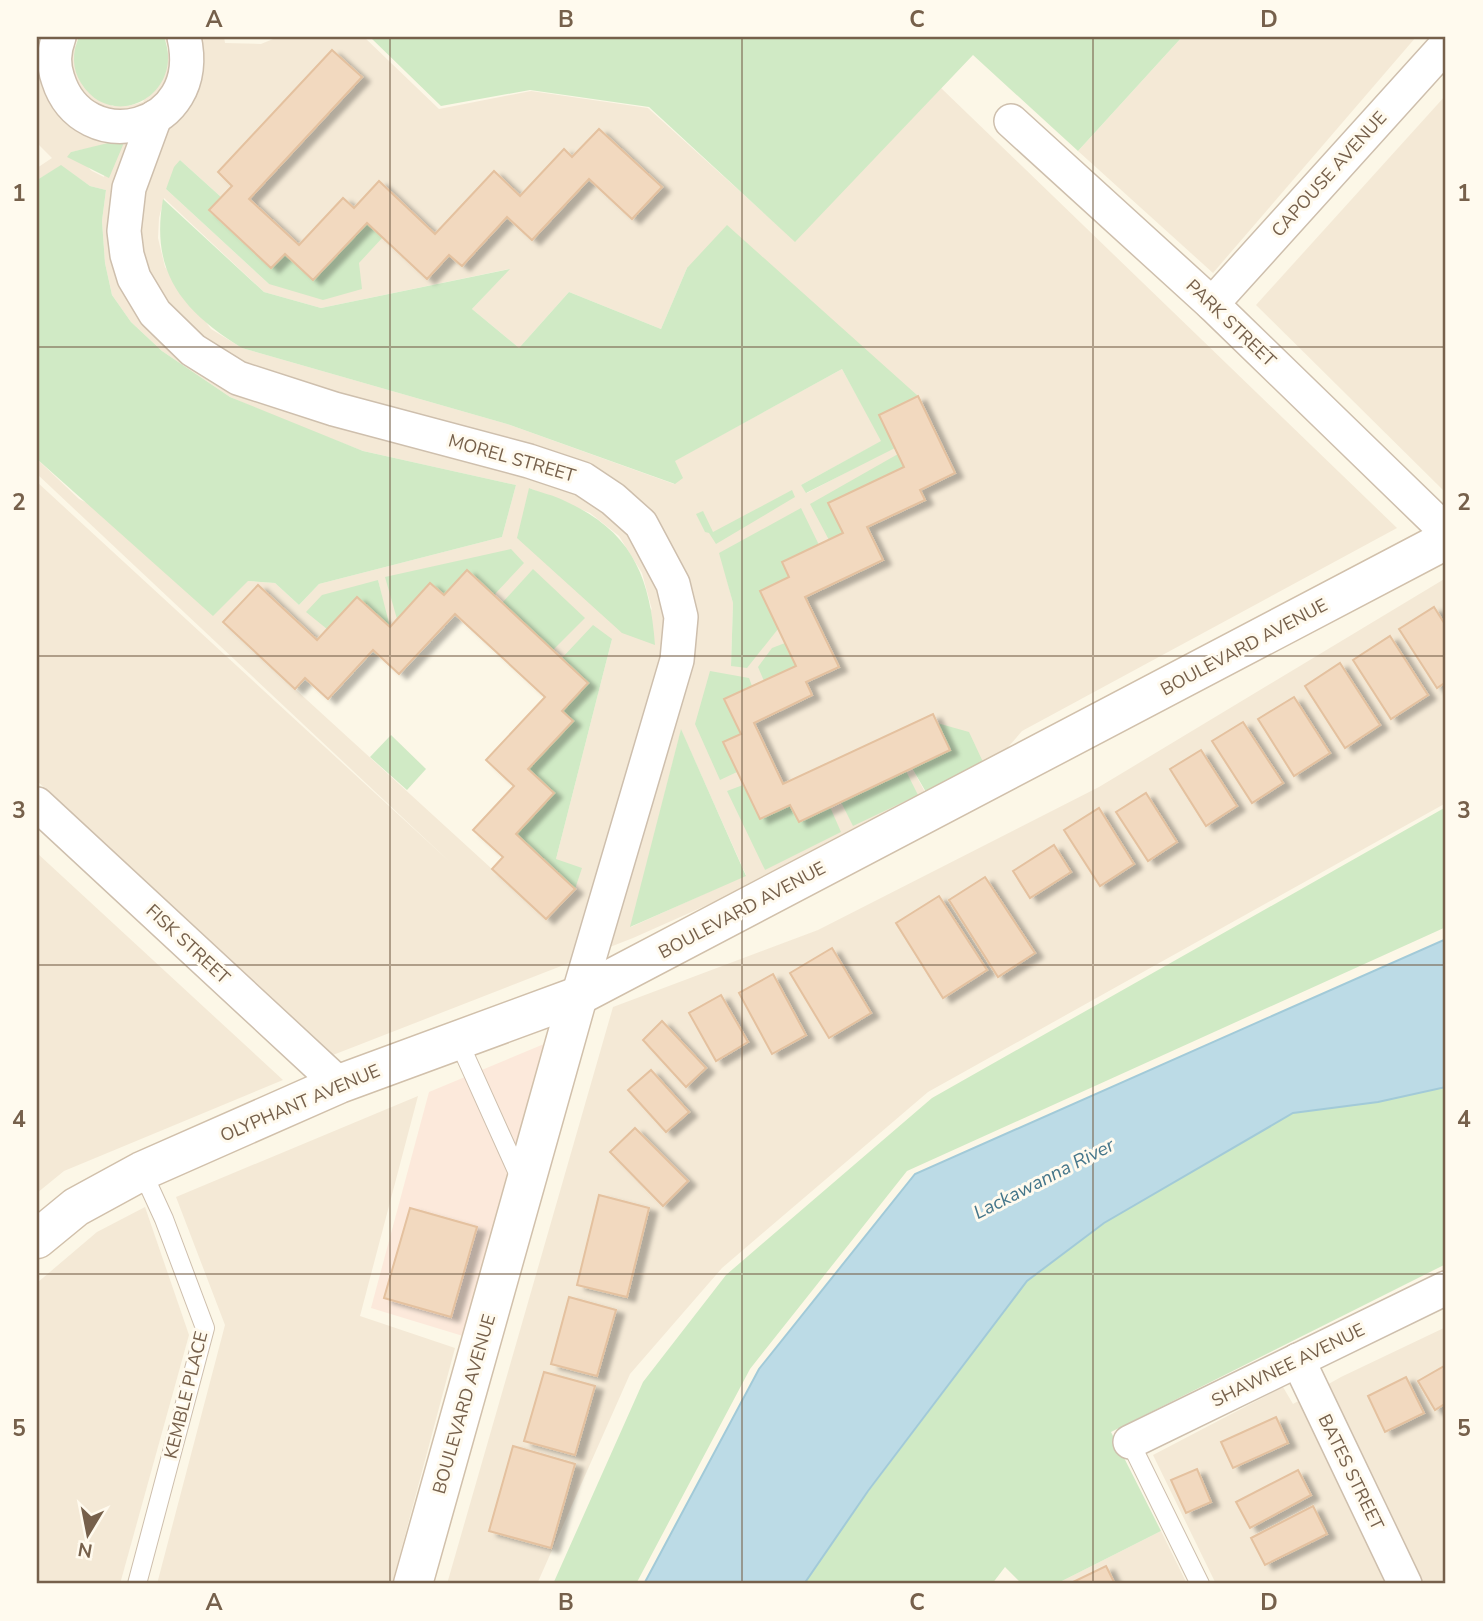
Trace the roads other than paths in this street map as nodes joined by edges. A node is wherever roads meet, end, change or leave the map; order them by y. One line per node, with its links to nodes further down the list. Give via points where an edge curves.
1 (59, 37): 4 (street, MOREL STREET, via 55,69 62,91 76,110 95,122 118,127)
2 (184, 37): 4 (street, MOREL STREET, via 189,56 186,78 178,97)
3 (1446, 45): 6 (street, CAPOUSE AVENUE)
4 (155, 117): 10 (street, MOREL STREET, via 129,188 124,232 127,255 134,278 155,313 193,350 238,378 583,479 641,524 673,584 681,617 677,660)
5 (1011, 121): 6 (street, PARK STREET)
6 (1212, 304): 7 (street, PARK STREET)
7 (1446, 531)
8 (1446, 540): 10 (street, BOULEVARD AVENUE)
9 (37, 804): 12 (street, FISK STREET)
10 (578, 996): 11 (street, OLYPHANT AVENUE); 14 (street, BOULEVARD AVENUE)
11 (458, 1040): 12 (street, OLYPHANT AVENUE); 14 (lane)
12 (339, 1084): 13 (street, OLYPHANT AVENUE)
13 (142, 1171): 15 (street, OLYPHANT AVENUE, via 76,1207); 19 (lane, KEMBLE PLACE, via 205,1328)
14 (524, 1188): 20 (street, BOULEVARD AVENUE)
15 (37, 1239)
16 (1446, 1288): 17 (street, SHAWNEE AVENUE)
17 (1298, 1360): 18 (street, SHAWNEE AVENUE); 22 (street, BATES STREET)
18 (1130, 1442): 21 (lane)
19 (138, 1584)
20 (413, 1584)
21 (1200, 1584)
22 (1405, 1584)

